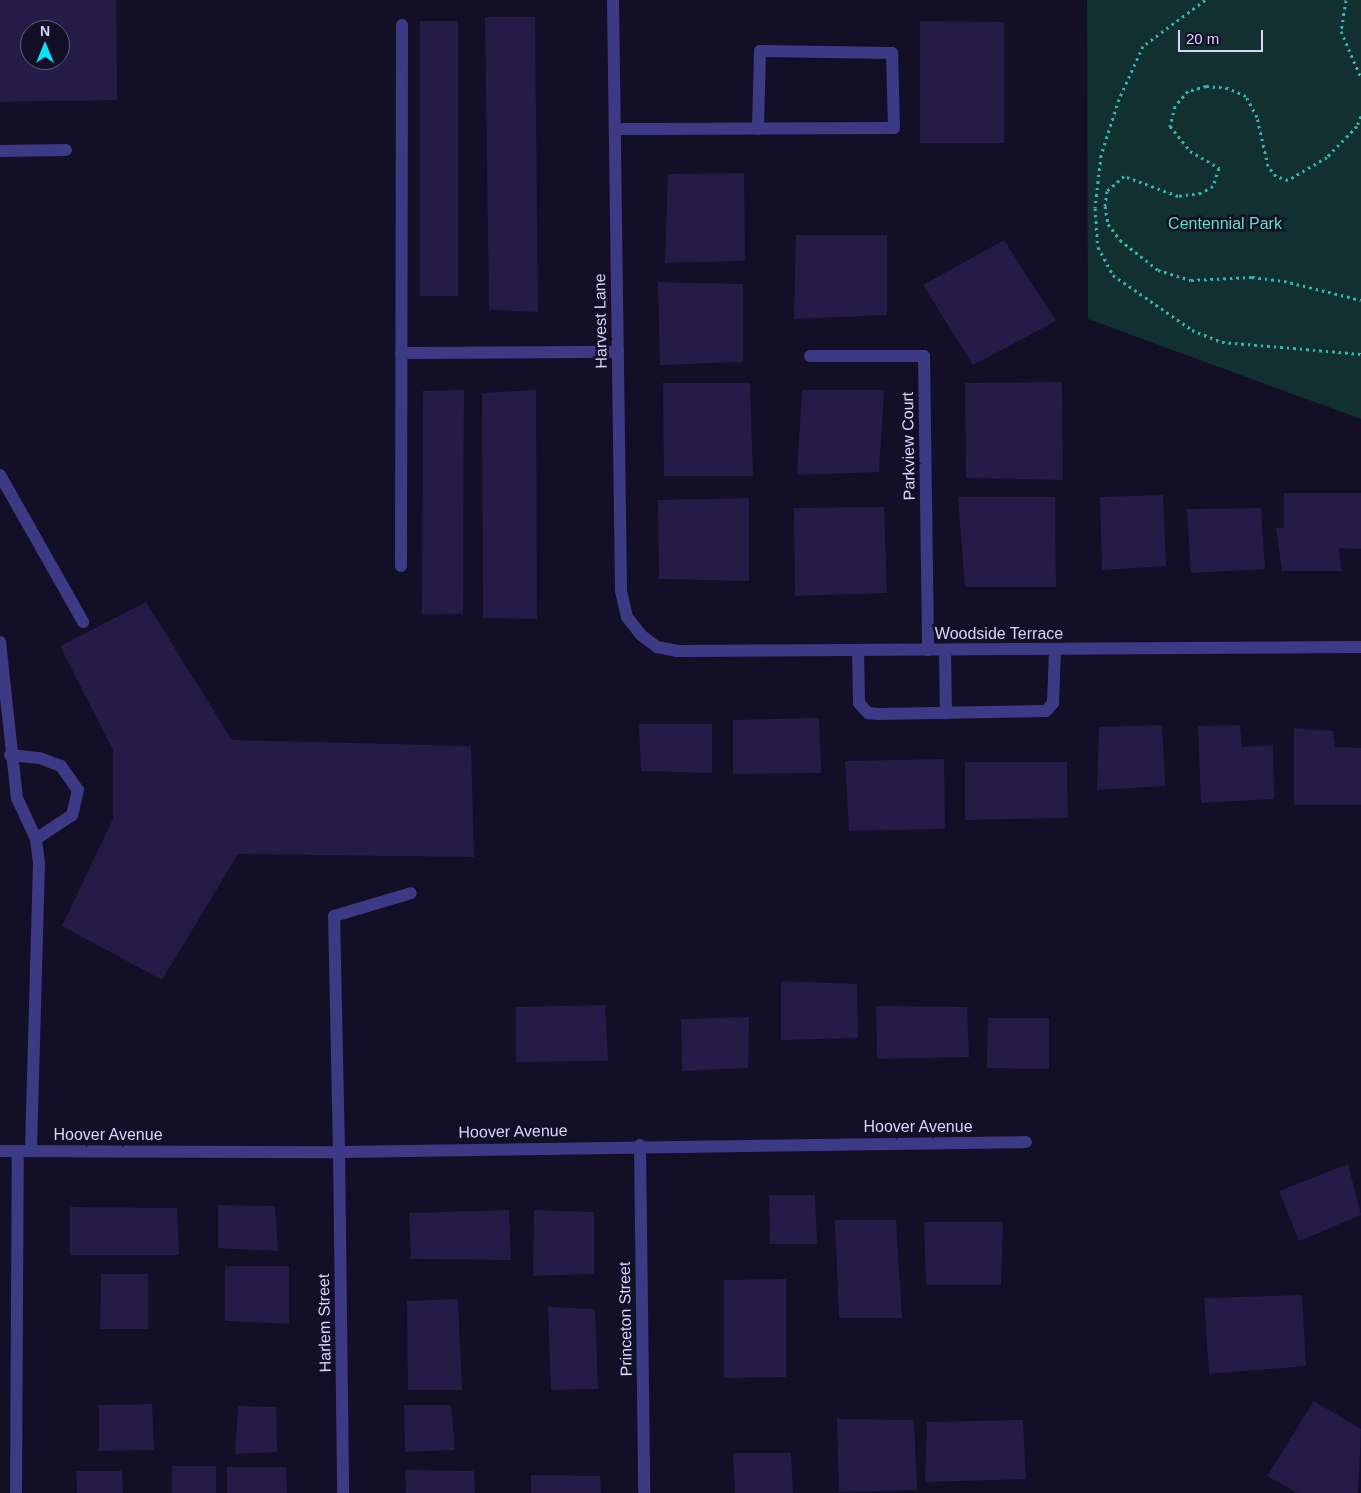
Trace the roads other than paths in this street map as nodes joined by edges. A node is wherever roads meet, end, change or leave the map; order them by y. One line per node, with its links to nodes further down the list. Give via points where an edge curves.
1 (613, 0): 3 (street, Harvest Lane)
2 (402, 25): 8 (street)
3 (615, 129): 4 (street); 7 (street, Harvest Lane)
4 (758, 129): 4 (street, via 894,128 892,53 760,52)
5 (66, 150): 6 (street)
6 (0, 151)
7 (618, 352): 8 (street); 13 (street, Harvest Lane, via 621,591 626,617)
8 (401, 353): 11 (street)
9 (810, 356): 17 (street, Parkview Court, via 924,356)
10 (0, 475): 12 (street)
11 (401, 566)
12 (83, 622)
13 (641, 635): 16 (street, Woodside Terrace, via 657,647 678,651)
14 (0, 642): 21 (street)
15 (1361, 647): 19 (street, Woodside Terrace)
16 (858, 650): 17 (street, Woodside Terrace); 20 (street, via 859,703 864,710 872,714)
17 (928, 650): 18 (street, Woodside Terrace)
18 (945, 650): 19 (street, Woodside Terrace); 20 (street)
19 (1055, 650): 20 (street, via 1055,685 1050,710)
20 (946, 713)
21 (10, 755): 22 (street, via 17,798); 22 (street, via 40,758 61,766 78,790 72,815)
22 (36, 839): 27 (street, via 39,863)
23 (411, 894): 28 (street, Harlem Street, via 334,916)
24 (1026, 1142): 25 (street, Hoover Avenue)
25 (640, 1146): 28 (street, Hoover Avenue); 31 (street, Princeton Street)
26 (0, 1151): 27 (street, Hoover Avenue)
27 (25, 1151): 28 (street, Hoover Avenue); 29 (street)
28 (339, 1152): 30 (street, Harlem Street)
29 (16, 1493)
30 (343, 1493)
31 (644, 1493)

